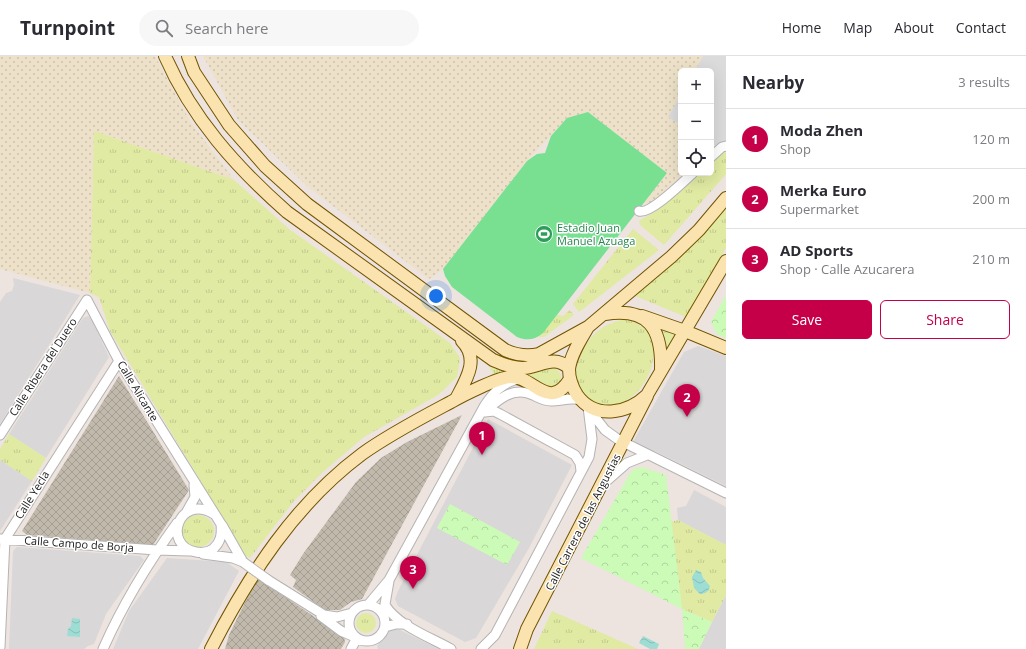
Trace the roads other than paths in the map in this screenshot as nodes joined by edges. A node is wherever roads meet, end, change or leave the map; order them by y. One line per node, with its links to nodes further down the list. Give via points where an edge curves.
1 (165, 56): 13 (main road, via 177,84 203,123 230,158 259,188 287,212)
2 (188, 56): 12 (main road, via 194,72 230,125 265,166 307,204 505,350 521,355 539,354)
3 (726, 146): 4 (street)
4 (714, 154)
5 (689, 176): 7 (street, via 659,202 646,211)
6 (726, 198): 10 (main road, via 699,230 671,257)
7 (640, 211)
8 (726, 261): 14 (main road)
9 (86, 300): 16 (street, Calle Alicante); 25 (street, Calle Ribera del Duero)
10 (605, 314): 11 (main road, via 620,312); 12 (main road)
11 (640, 316): 14 (main road); 17 (main road, via 659,338)
12 (588, 327): 18 (main road, via 579,342)
13 (453, 331): 18 (main road, via 493,360 507,366 530,367 554,360 563,363); 21 (main road, via 465,344 471,358 470,372)
14 (685, 331): 15 (main road); 17 (main road)
15 (726, 348)
16 (119, 361): 29 (street, Calle Alicante); 35 (street, Calle Yecla)
17 (661, 371): 20 (main road)
18 (570, 374): 19 (main road, via 561,390 552,393 544,392); 22 (main road)
19 (519, 379): 21 (main road, via 502,379); 24 (street, via 506,383 496,391)
20 (647, 395): 22 (main road, via 634,405 617,412 603,412); 26 (main road, Calle Carrera de las Angustias)
21 (456, 399): 51 (main road, via 386,438 333,478 280,537 247,583)
22 (585, 404): 23 (street, via 548,401 520,392 502,397); 26 (street, via 597,422); 28 (street, via 592,439 589,457)
23 (485, 412): 24 (street); 28 (street, via 494,411 575,455)
24 (476, 420): 40 (street)
25 (0, 435)
26 (624, 443): 27 (street); 30 (main road, Calle Carrera de las Angustias)
27 (647, 455): 30 (street, via 627,463); 31 (street)
28 (582, 471): 54 (street, via 495,635)
29 (192, 480): 32 (street, Calle Alicante); 33 (street, Calle Alicante, via 195,497)
30 (603, 484): 55 (main road, Calle Carrera de las Angustias, via 527,629)
31 (726, 493)
32 (214, 514): 33 (street, via 206,509 195,509); 34 (street)
33 (183, 516): 36 (street); 37 (street, via 177,528 177,537)
34 (221, 524): 38 (street, via 222,532 216,546); 39 (street)
35 (3, 539): 36 (street, Calle Campo de Borja); 49 (street, Calle Yecla)
36 (157, 550): 37 (street, Calle Campo de Borja); 50 (street, via 121,610)
37 (189, 551): 38 (street)
38 (202, 553): 39 (street)
39 (243, 562): 42 (street, bridge)
40 (389, 580): 41 (street); 43 (street)
41 (368, 605): 43 (street); 44 (street, via 359,607)
42 (312, 609): 44 (street, via 330,617); 47 (street, via 341,631)
43 (384, 611): 45 (street); 46 (street)
44 (352, 613): 47 (street, via 349,628)
45 (407, 624): 46 (street); 53 (street)
46 (385, 627): 48 (street)
47 (356, 637): 48 (street); 52 (street)
48 (370, 645)
49 (0, 647)
50 (103, 649)
51 (212, 649)
52 (351, 649)
53 (451, 649)
54 (481, 649)
55 (520, 649)

